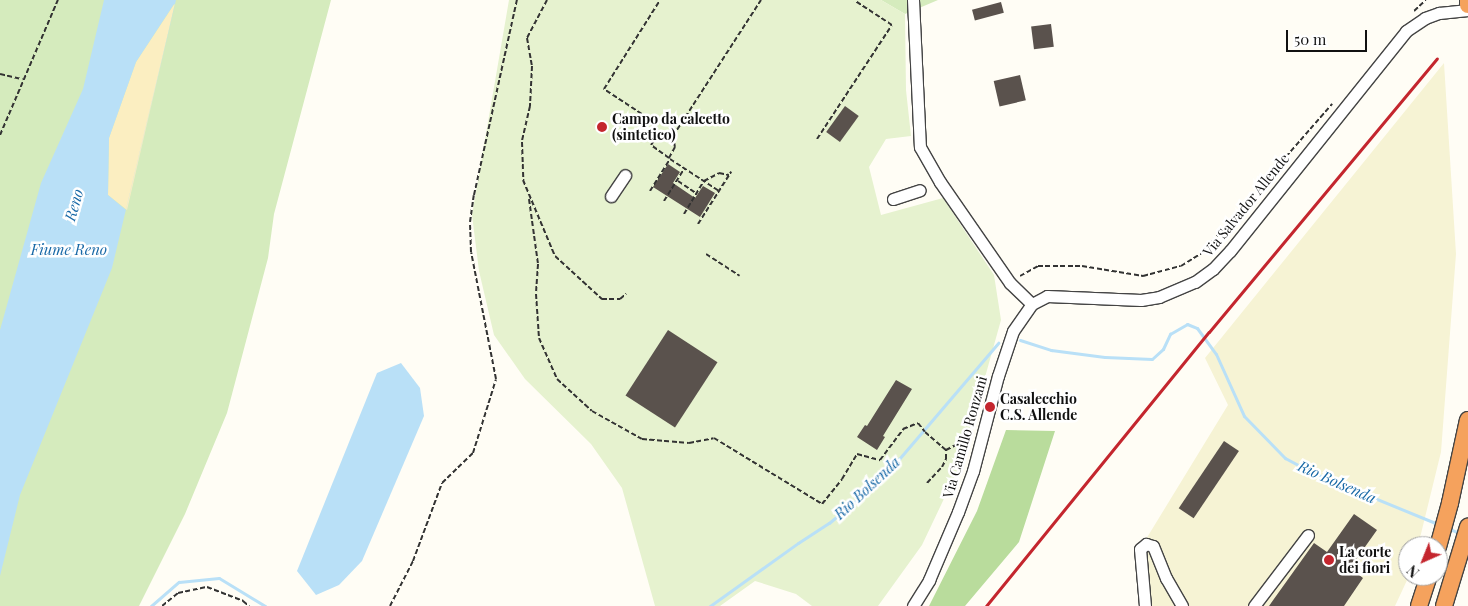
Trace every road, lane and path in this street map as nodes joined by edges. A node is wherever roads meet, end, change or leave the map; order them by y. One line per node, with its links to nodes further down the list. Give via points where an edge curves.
1 (58, 0): 14 (path)
2 (517, 0): 50 (path, via 470,222 471,252 496,379 473,453 442,483 413,561)
3 (546, 0): 30 (path, via 527,38 532,66 530,106 522,142 523,180)
4 (660, 0): 17 (path, via 604,89 648,118)
5 (761, 0): 18 (path)
6 (854, 0): 19 (path, via 892,25)
7 (913, 0): 37 (street, via 920,147 940,182)
8 (1426, 0): 12 (path)
9 (1468, 0): 10 (highway)
10 (1468, 5)
11 (1468, 10): 39 (street, Via Salvador Allende, via 1438,13 1406,30 1230,251 1195,282 1159,297 1141,300 1047,296)
12 (1411, 14)
13 (0, 74): 14 (path)
14 (23, 79): 16 (path)
15 (1334, 101): 37 (path, via 1202,253 1181,266 1143,276 1082,266 1038,266)
16 (0, 135)
17 (658, 135): 18 (path, via 663,132); 20 (path, via 651,145)
18 (673, 136): 20 (path, via 675,147)
19 (817, 139)
20 (670, 158): 21 (path); 26 (path)
21 (685, 168): 23 (path); 24 (path)
22 (625, 175): 29 (street)
23 (677, 181): 28 (path); 32 (path)
24 (704, 181): 27 (path); 27 (path, via 719,173 730,173); 28 (path)
25 (920, 190): 31 (street)
26 (650, 191)
27 (719, 191): 34 (path)
28 (697, 194): 33 (path)
29 (611, 196)
30 (529, 199): 38 (path, via 555,256 602,299 620,299); 42 (path, via 538,264 539,338 557,380 592,411 642,439 689,443 714,438 822,504 857,454 880,460 903,429 918,423)
31 (893, 199)
32 (664, 201)
33 (684, 214)
34 (698, 224)
35 (706, 254): 36 (path)
36 (740, 276)
37 (1010, 283): 39 (street)
38 (626, 294)
39 (1032, 304): 41 (street, Via Camillo Ronzani, via 1012,331)
40 (1468, 420): 46 (highway)
41 (985, 428): 42 (path); 51 (street, Via Camillo Ronzani, via 958,512 929,580)
42 (946, 450): 43 (path, via 942,467)
43 (927, 483)
44 (1468, 527): 56 (highway)
45 (1308, 534): 54 (street)
46 (1441, 536)
47 (1426, 586): 55 (highway)
48 (162, 606): 49 (path, via 178,592 207,587 243,600)
49 (248, 606)
50 (390, 606)
51 (913, 606)
52 (1145, 606): 53 (street, via 1140,549 1146,544 1153,546)
53 (1182, 606)
54 (1254, 606)
55 (1419, 606)
56 (1444, 606)

